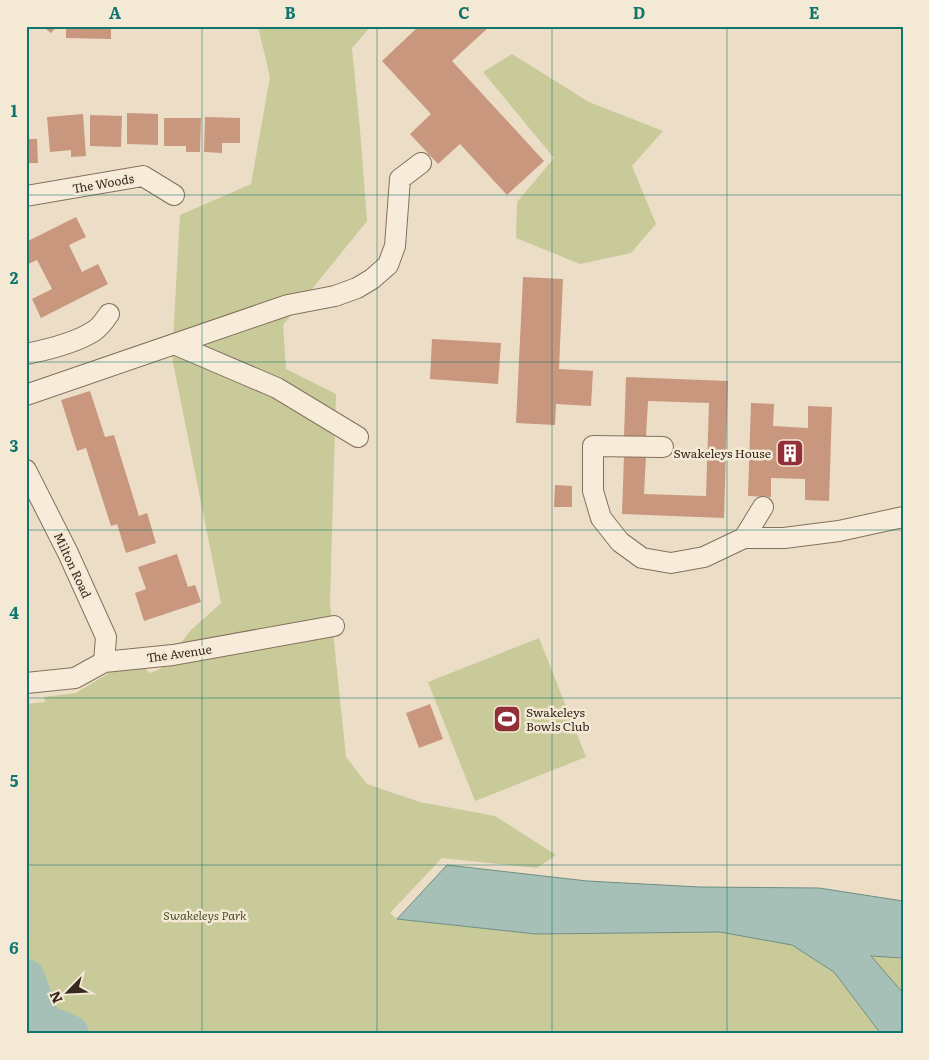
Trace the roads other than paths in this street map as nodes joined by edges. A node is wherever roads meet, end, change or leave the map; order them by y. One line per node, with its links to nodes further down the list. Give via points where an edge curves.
1 (420, 163): 5 (street, via 400,179 395,246 388,265 372,279 335,296 288,305)
2 (174, 195): 3 (street, The Woods, via 143,176)
3 (26, 196)
4 (109, 314): 6 (street, via 102,324 86,335)
5 (174, 344): 7 (street); 8 (street, via 277,388)
6 (26, 354)
7 (26, 395)
8 (358, 437)
9 (663, 447): 13 (street, via 593,446 593,491 601,518 620,542 642,558 671,563 704,557)
10 (26, 470): 15 (street, Milton Road, via 106,637)
11 (763, 507): 13 (street)
12 (903, 517): 13 (street, via 839,531 784,538)
13 (744, 538)
14 (334, 626): 15 (street, The Avenue, via 173,655)
15 (104, 662): 16 (street, The Avenue, via 75,678)
16 (26, 683)

